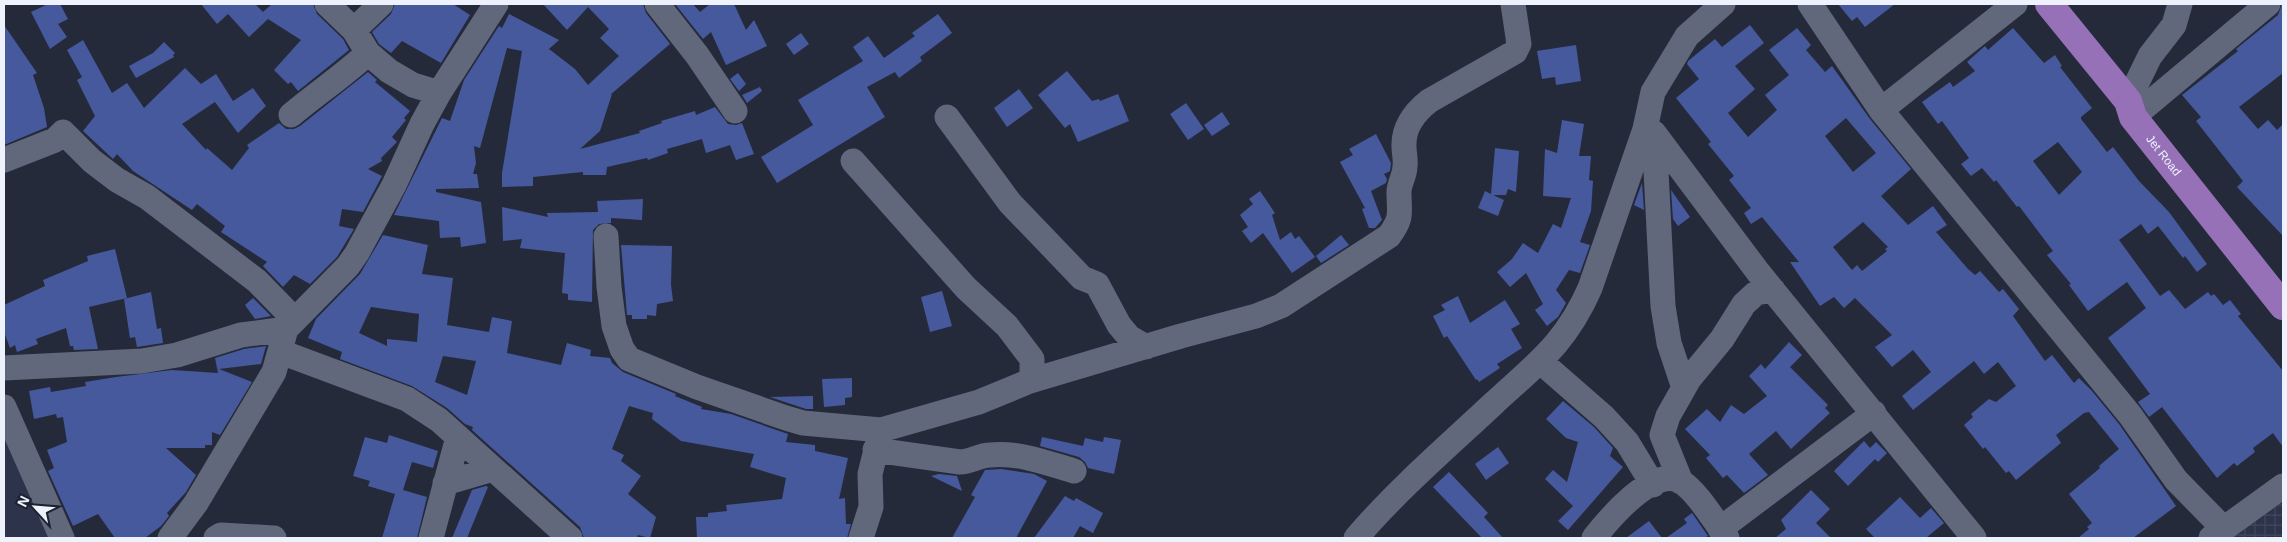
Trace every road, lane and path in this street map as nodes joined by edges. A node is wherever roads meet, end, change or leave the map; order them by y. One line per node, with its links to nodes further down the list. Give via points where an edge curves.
1 (327, 4): 12 (street)
2 (381, 4): 12 (street)
3 (496, 4): 14 (street)
4 (656, 4): 17 (street, via 687,41)
5 (1512, 4): 27 (street, via 1518,44 1515,52 1429,101 1417,110 1407,127 1405,168 1399,193 1400,214 1389,236 1281,306)
6 (1723, 4): 20 (street, via 1687,36 1654,92)
7 (1810, 4): 16 (street)
8 (2015, 4): 16 (street)
9 (2049, 4): 15 (main road, Jet Road)
10 (2180, 4): 15 (street, via 2174,25 2150,56)
11 (2268, 4): 15 (street)
12 (354, 30): 13 (street)
13 (368, 53): 14 (street, via 388,71 413,85); 18 (street, via 342,78)
14 (439, 92): 26 (street, via 358,253)
15 (2130, 109): 25 (main road, Jet Road)
16 (1881, 110): 43 (street, via 2130,414)
17 (735, 111)
18 (291, 115)
19 (947, 117): 27 (street, via 1010,203 1082,278 1097,284 1120,326)
20 (1649, 131): 24 (street); 28 (street, via 1579,313); 31 (street, via 1663,306 1669,343)
21 (4, 160): 26 (street, via 55,140 63,132 92,161 147,197 257,281)
22 (853, 161): 30 (street, via 966,288 1007,326 1032,359)
23 (606, 236): 35 (street, via 614,326 629,359 786,418)
24 (1773, 290): 31 (street, via 1756,293 1750,298); 33 (street)
25 (2283, 306)
26 (287, 333): 29 (street, via 241,334 177,354 142,360); 34 (street, via 407,399); 45 (street, via 274,372 196,503)
27 (1146, 347): 30 (street)
28 (1541, 362): 40 (street, via 1604,417 1627,442); 51 (street, via 1450,444)
29 (4, 368)
30 (1030, 381): 35 (street)
31 (1684, 388): 38 (street, via 1668,416 1662,435)
32 (4, 406): 44 (street)
33 (1874, 413): 42 (street); 53 (street)
34 (458, 437): 36 (street); 39 (street)
35 (878, 440): 37 (street, via 960,462 988,454 1023,456); 50 (street, via 870,474 871,507)
36 (493, 469): 39 (street); 49 (street)
37 (1074, 472)
38 (1681, 482): 40 (street, via 1662,481); 42 (street, via 1691,489)
39 (445, 483): 48 (street)
40 (1653, 485): 52 (street, via 1638,492 1611,516)
41 (2283, 486): 43 (street)
42 (1724, 534)
43 (2217, 534)
44 (62, 538)
45 (170, 538)
46 (216, 538): 47 (street, via 221,535)
47 (274, 538)
48 (431, 538)
49 (570, 538)
50 (861, 538)
51 (1356, 538)
52 (1594, 538)
53 (1974, 538)

